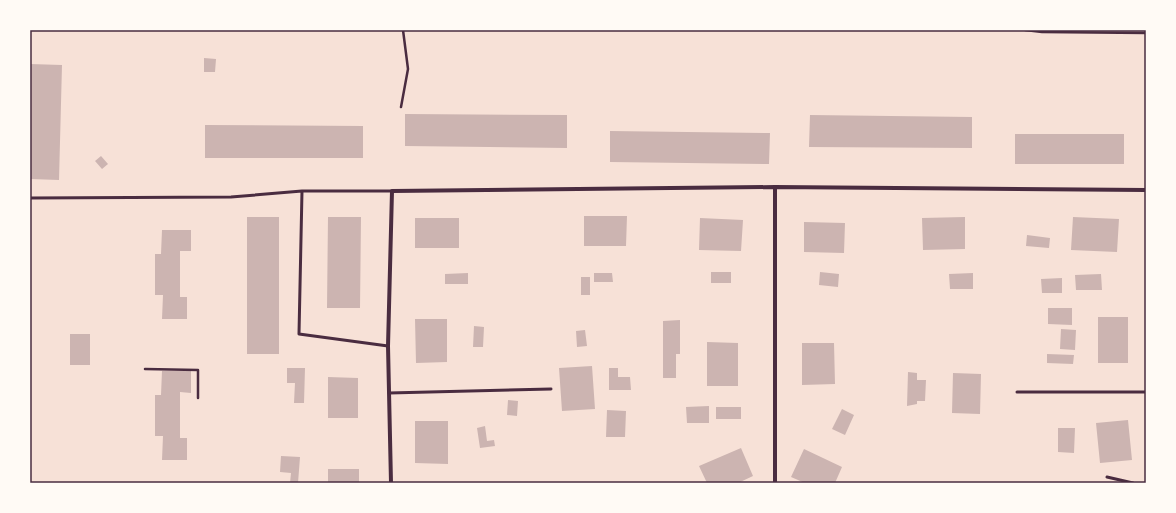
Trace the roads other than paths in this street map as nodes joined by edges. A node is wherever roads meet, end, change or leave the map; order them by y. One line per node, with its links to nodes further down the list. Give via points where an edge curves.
1 (775, 187): 2 (street); 4 (street); 13 (street)
2 (1146, 190)
3 (302, 191): 4 (lane); 5 (lane, via 231,197); 6 (lane, via 299,334)
4 (392, 191): 6 (street)
5 (30, 198)
6 (388, 346): 10 (street)
7 (551, 389): 10 (lane)
8 (1017, 392): 9 (lane)
9 (1146, 392)
10 (389, 393): 12 (street)
11 (1107, 477): 14 (lane)
12 (391, 483)
13 (775, 483)
14 (1133, 483)

